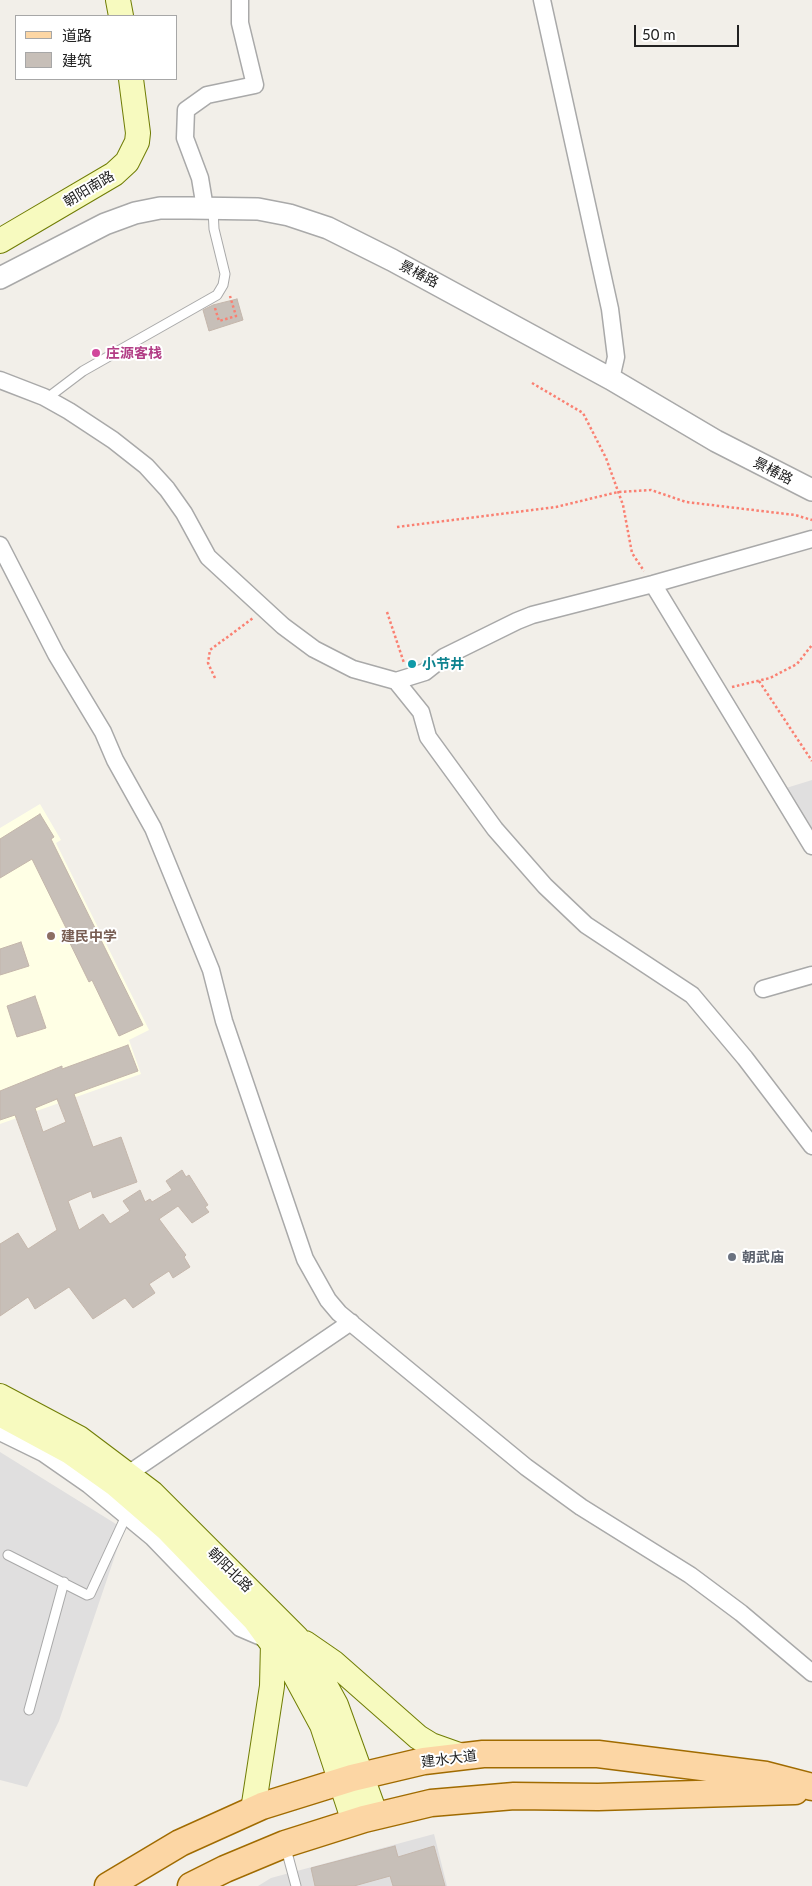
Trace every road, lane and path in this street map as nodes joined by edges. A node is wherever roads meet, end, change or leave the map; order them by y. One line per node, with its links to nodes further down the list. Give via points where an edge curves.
1 (118, 0): 4 (main road)
2 (240, 0): 6 (street, via 240,23 255,85 207,95 186,110 185,138)
3 (542, 0): 11 (street, via 610,309 616,357)
4 (121, 15)
5 (131, 80): 7 (main road, 朝阳南路, via 138,133 127,162 114,174)
6 (209, 208): 8 (street, 景椿路, via 160,208 135,213 105,224); 11 (street, 景椿路, via 258,209 328,228); 14 (lane, via 225,274 224,285 217,295 82,371)
7 (0, 241)
8 (0, 278)
9 (225, 293): 10 (path, via 230,297 236,316 219,321)
10 (214, 303)
11 (611, 379): 15 (street, 景椿路, via 716,441)
12 (0, 380): 14 (street)
13 (532, 383): 16 (path, via 583,413 606,458)
14 (46, 399): 22 (street, via 93,426 146,466 173,497 208,557)
15 (812, 490)
16 (618, 492): 17 (path, via 651,490 686,502 795,515); 18 (path, via 556,507); 21 (path, via 632,553)
17 (812, 520)
18 (397, 527)
19 (812, 539): 21 (street)
20 (0, 545): 35 (street, via 56,654 103,732 153,828 211,970 224,1021 305,1260 328,1300)
21 (654, 584): 27 (street, via 517,620 444,657 425,672); 29 (street)
22 (261, 607): 26 (path, via 250,622 210,650 208,663); 27 (street, via 314,648 354,669)
23 (387, 612): 25 (path)
24 (812, 645): 28 (path, via 797,664)
25 (405, 667)
26 (215, 678)
27 (396, 681): 34 (street, via 420,712 428,737 495,829 545,886 586,925 692,995 746,1058)
28 (759, 681): 29 (path); 30 (path)
29 (718, 691): 31 (street)
30 (812, 761)
31 (812, 846)
32 (812, 975): 33 (street)
33 (763, 989)
34 (812, 1146)
35 (351, 1322): 39 (street); 45 (street, via 526,1468 581,1507 690,1575 742,1613)
36 (0, 1396): 39 (main road, 朝阳北路, via 79,1438)
37 (0, 1414): 40 (main road, 朝阳北路, via 70,1452)
38 (0, 1432): 40 (street, via 43,1453)
39 (128, 1474): 43 (main road, 朝阳北路, via 178,1517)
40 (130, 1507): 42 (lane, via 90,1594); 44 (main road, 朝阳北路, via 241,1603)
41 (8, 1555): 42 (lane)
42 (64, 1582): 46 (lane)
43 (297, 1638): 47 (main road, via 334,1663 418,1737); 48 (main road, 朝阳北路, via 336,1705)
44 (273, 1642): 48 (main road, 朝阳北路, via 295,1675); 50 (main road, via 272,1686)
45 (812, 1674)
46 (29, 1710)
47 (462, 1756): 48 (main road, 建水大道); 49 (main road, 建水大道, via 598,1754 766,1775)
48 (351, 1778): 50 (main road, 建水大道); 51 (main road, 朝阳北路)
49 (812, 1788): 51 (main road, 建水大道, via 780,1793 486,1797 431,1803)
50 (253, 1810): 53 (main road, 建水大道, via 180,1843)
51 (365, 1819): 52 (main road, 建水大道)
52 (285, 1844): 54 (main road, 建水大道, via 225,1868); 55 (lane)
53 (108, 1886)
54 (191, 1886)
55 (296, 1886)

